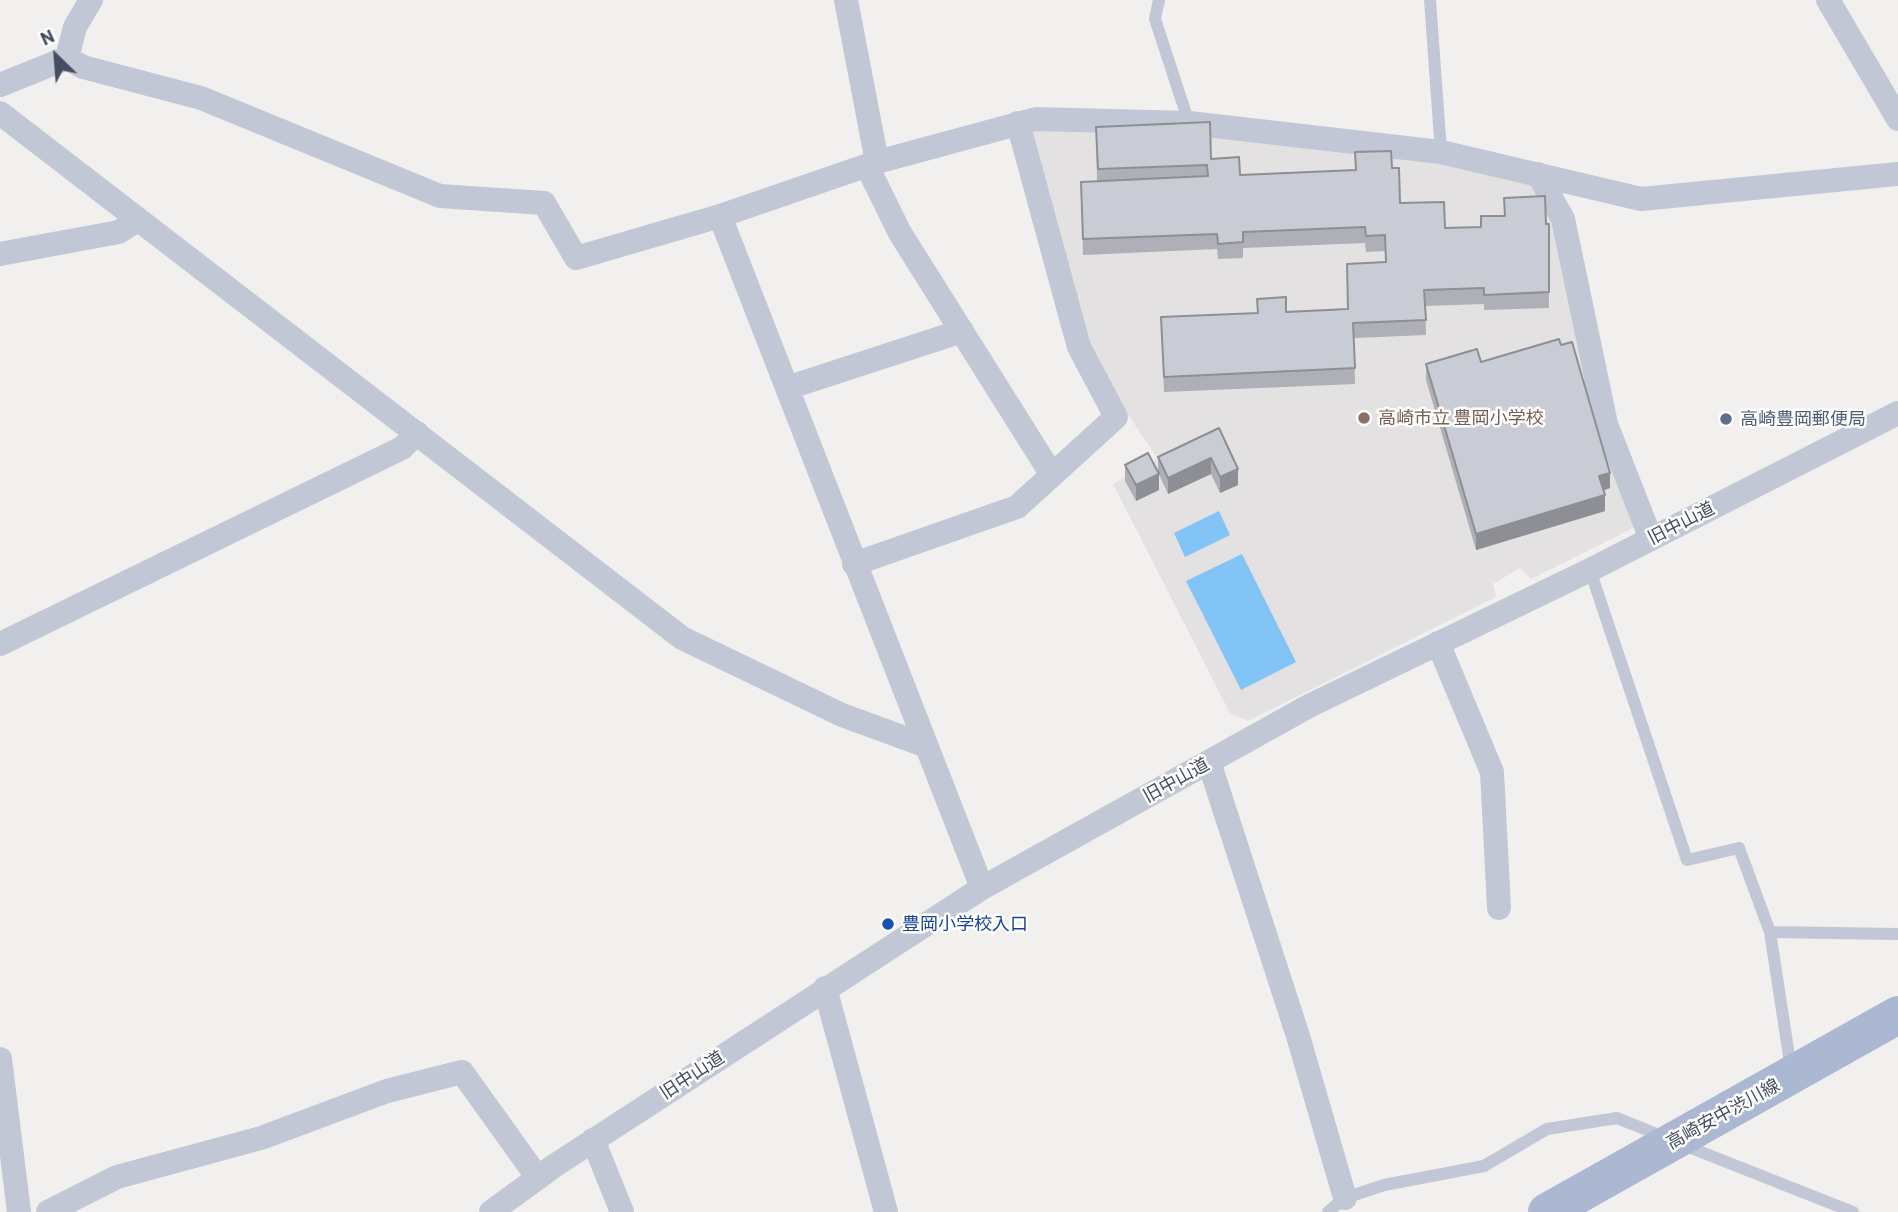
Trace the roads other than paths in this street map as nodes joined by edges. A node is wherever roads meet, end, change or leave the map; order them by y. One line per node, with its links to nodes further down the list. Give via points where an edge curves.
1 (91, 0): 6 (street, via 75,27)
2 (846, 0): 14 (street)
3 (1159, 0): 12 (lane, via 1155,19)
4 (1430, 0): 13 (lane)
5 (1828, 0): 7 (street)
6 (67, 58): 8 (street); 17 (street, via 82,67 201,98 440,196 544,204 576,258)
7 (1886, 77): 10 (street)
8 (0, 85)
9 (0, 113): 18 (street)
10 (1898, 119)
11 (1018, 123): 12 (street, via 1036,119); 14 (street); 24 (street, via 1079,348 1116,417)
12 (1189, 123): 13 (street)
13 (1441, 152): 15 (street)
14 (872, 164): 17 (street); 20 (street, via 900,233)
15 (1538, 174): 16 (street, via 1641,199); 25 (street, via 1563,219 1606,424)
16 (1898, 174)
17 (720, 216): 21 (street)
18 (136, 221): 19 (street, via 119,232); 23 (street)
19 (0, 254)
20 (962, 331): 21 (street); 24 (street)
21 (786, 388): 26 (street)
22 (1898, 413): 25 (street, 旧中山道)
23 (417, 433): 29 (street, via 402,448); 30 (street, via 682,638 842,715)
24 (1052, 475): 26 (street, via 1017,507)
25 (1651, 539): 27 (street, 旧中山道)
26 (854, 564): 30 (street)
27 (1590, 570): 28 (street, 旧中山道); 34 (lane, via 1686,860 1739,848)
28 (1438, 643): 31 (street, 旧中山道, via 1308,706); 33 (street, via 1492,772)
29 (0, 644)
30 (924, 745): 32 (street)
31 (1209, 762): 32 (street, 旧中山道); 43 (street, via 1298,1036)
32 (982, 888): 36 (street, 旧中山道)
33 (1499, 908)
34 (1770, 932): 35 (lane); 39 (lane)
35 (1898, 934)
36 (825, 988): 40 (street, 旧中山道); 48 (street)
37 (1898, 1015): 39 (main road, 高崎安中渋川線)
38 (0, 1059): 44 (street)
39 (1792, 1075): 41 (main road, 高崎安中渋川線)
40 (593, 1140): 42 (street, 旧中山道); 47 (street)
41 (1674, 1142): 43 (lane, via 1617,1118 1547,1129 1484,1166 1384,1185); 49 (main road, 高崎安中渋川線); 50 (lane)
42 (538, 1178): 45 (street, via 461,1072 387,1091 261,1138 117,1177); 46 (street, 旧中山道)
43 (1336, 1205)
44 (19, 1212)
45 (48, 1212)
46 (491, 1212)
47 (622, 1212)
48 (886, 1212)
49 (1547, 1212)
50 (1853, 1212)

